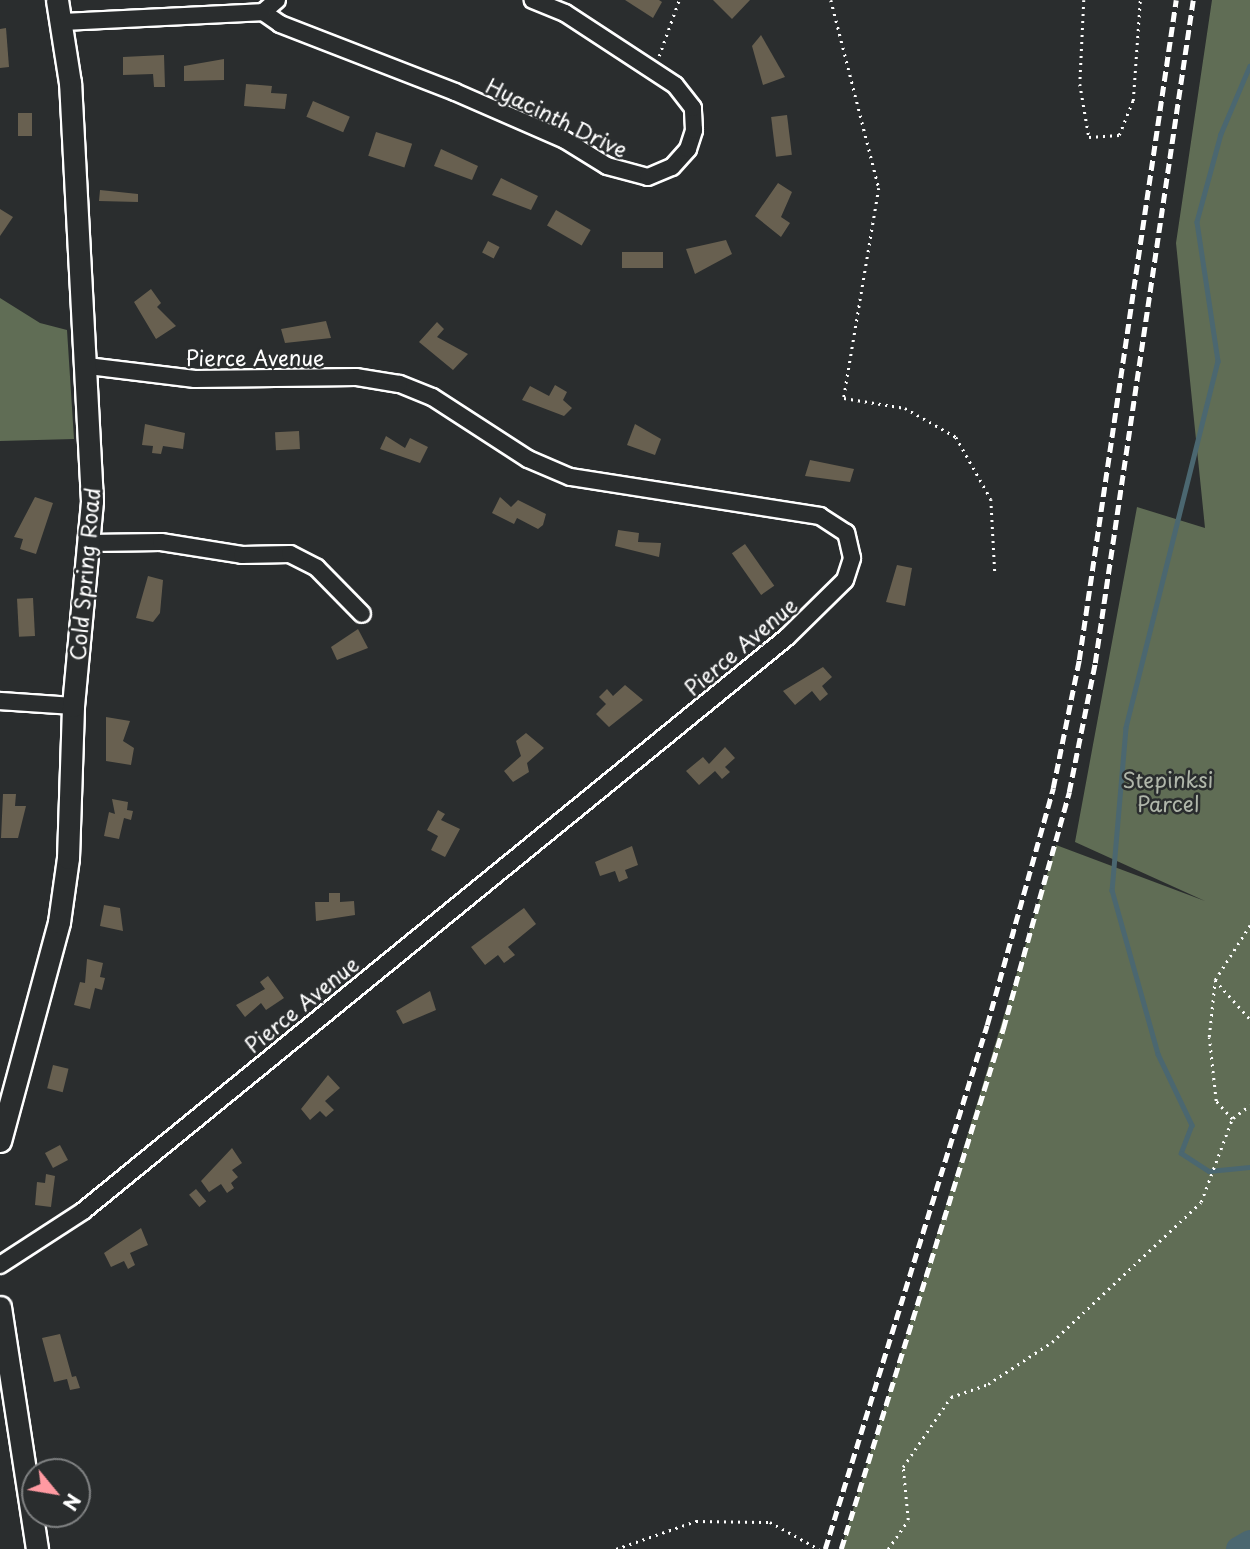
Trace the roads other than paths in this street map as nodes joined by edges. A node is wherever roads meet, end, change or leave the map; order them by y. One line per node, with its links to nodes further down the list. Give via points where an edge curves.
1 (57, 0): 5 (street, Cold Spring Road)
2 (277, 0): 4 (street)
3 (533, 0): 4 (street, Hyacinth Drive, via 565,13 675,85 693,108 688,149 660,174 627,174 565,140 280,24)
4 (263, 12): 5 (street)
5 (61, 22): 6 (street, Cold Spring Road)
6 (87, 366): 7 (street, Cold Spring Road, via 92,436); 12 (street, Pierce Avenue, via 195,379 356,377 399,384 432,397 528,459 570,477 820,516 846,533 852,558 845,580 776,645 83,1211)
7 (89, 543): 8 (street, via 161,542 242,555 290,554 317,568); 10 (street, Cold Spring Road)
8 (362, 614)
9 (0, 701): 10 (street)
10 (73, 706): 11 (street, Cold Spring Road, via 68,858 59,922)
11 (0, 1141)
12 (0, 1265)
13 (0, 1307): 14 (street)
14 (37, 1549)

